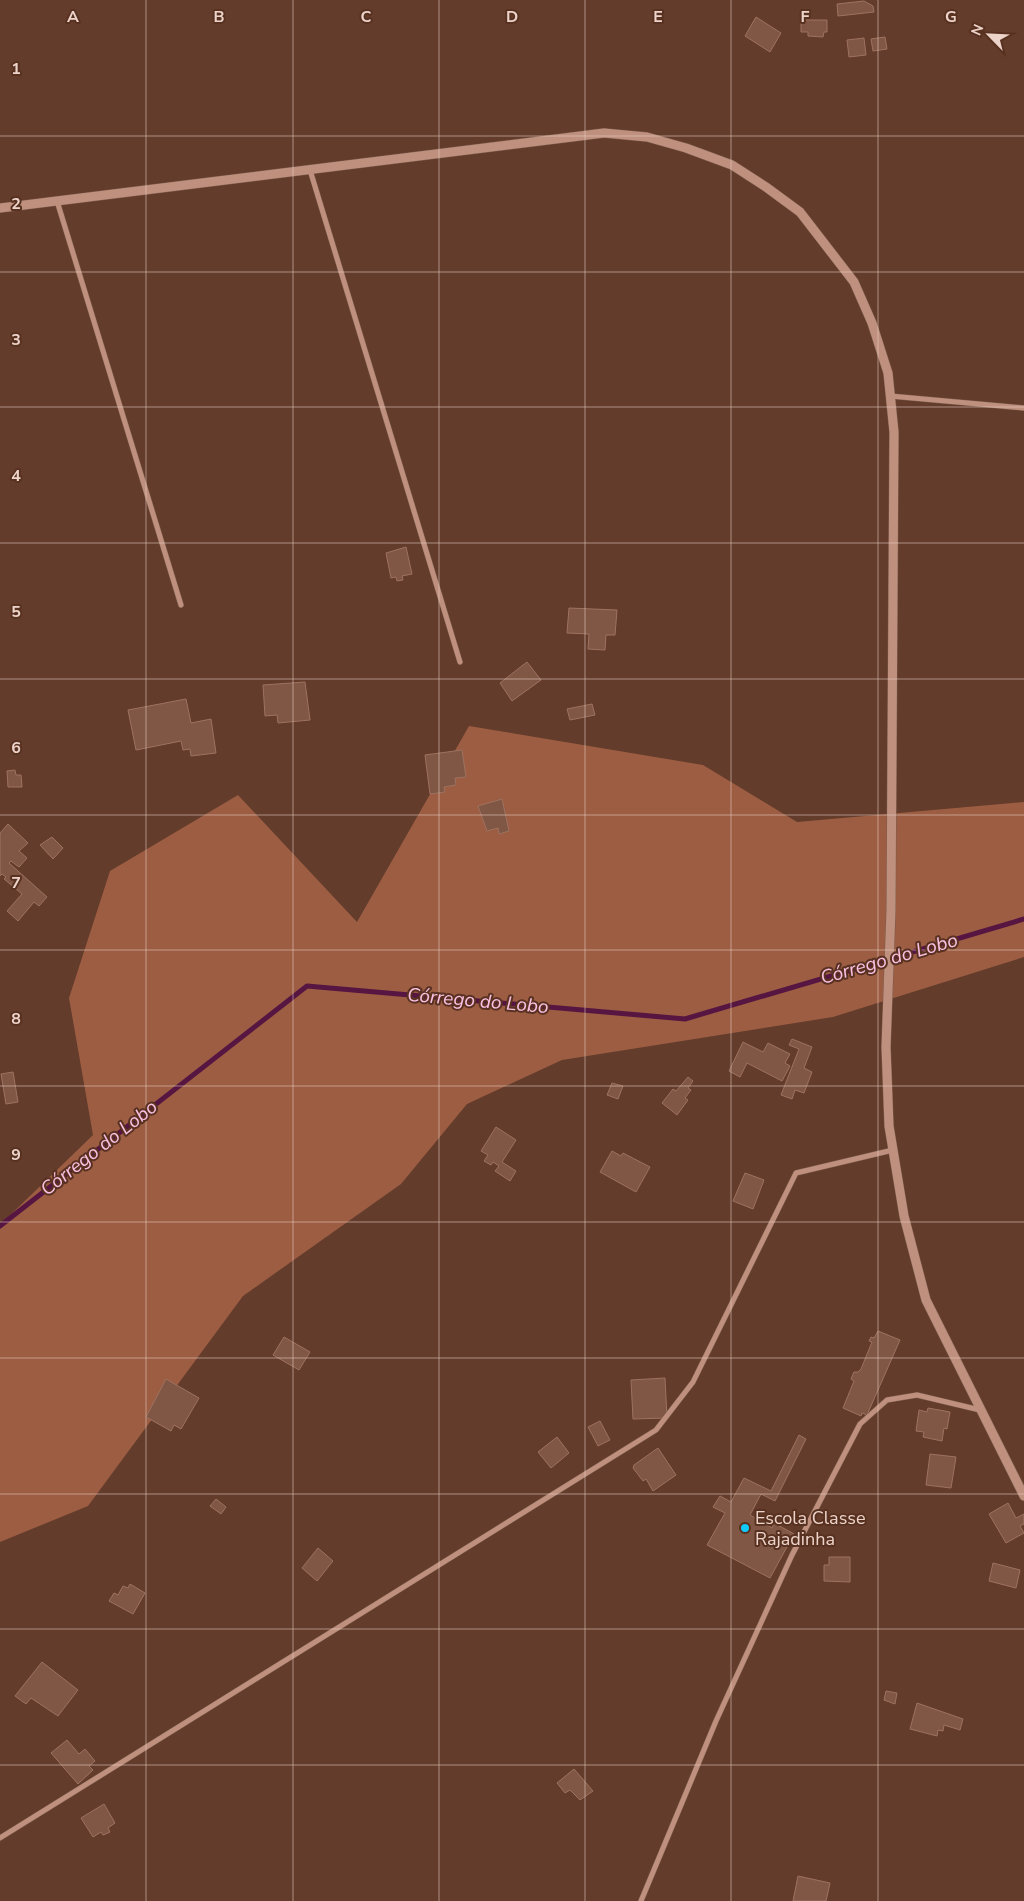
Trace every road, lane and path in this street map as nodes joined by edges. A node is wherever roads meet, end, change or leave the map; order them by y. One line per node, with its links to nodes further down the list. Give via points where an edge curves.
1 (310, 170): 2 (street); 4 (street, via 604,133 647,137 732,165 800,212 854,282 888,373); 7 (street)
2 (57, 201): 3 (street); 6 (street)
3 (0, 208)
4 (890, 396): 5 (street); 8 (street, via 894,432 891,910 886,1046 889,1126)
5 (1024, 408)
6 (181, 606)
7 (460, 662)
8 (894, 1150): 9 (street, via 904,1216 926,1300); 11 (street, via 796,1173 693,1382 656,1430)
9 (980, 1410): 10 (street); 12 (street, via 917,1395 887,1400 860,1424 792,1555 716,1721)
10 (1024, 1496)
11 (0, 1838)
12 (641, 1901)

